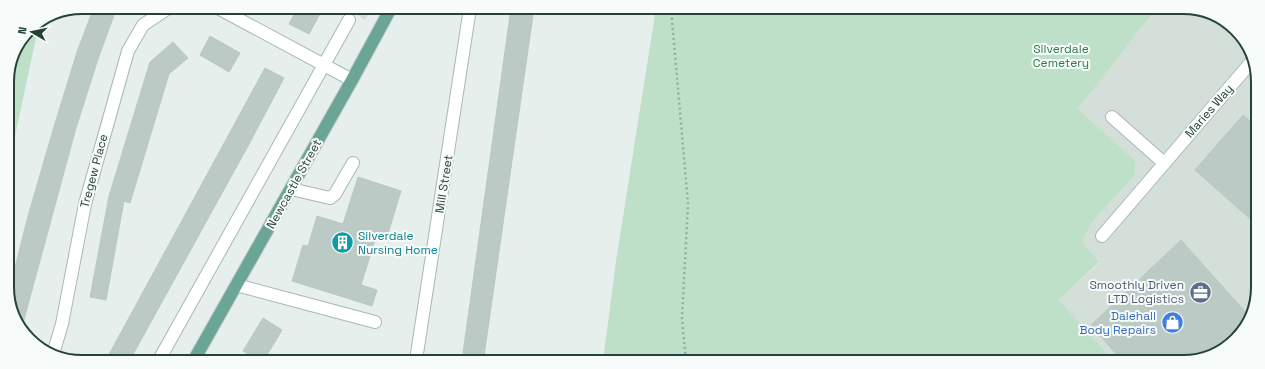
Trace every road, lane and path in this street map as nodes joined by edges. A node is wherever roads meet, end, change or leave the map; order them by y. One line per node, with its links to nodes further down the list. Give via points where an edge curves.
1 (160, 14): 17 (street, Tregew Place, via 143,25 128,51 85,204 62,324)
2 (229, 14): 7 (street)
3 (388, 14): 9 (main road, Newcastle Street)
4 (469, 14): 20 (street, Mill Street)
5 (672, 14): 21 (path, via 688,204 682,319)
6 (349, 20): 7 (street)
7 (325, 65): 9 (street); 18 (street)
8 (1249, 65): 12 (street, Maries Way)
9 (352, 80): 13 (main road, Newcastle Street)
10 (1112, 117): 12 (street)
11 (353, 163): 13 (street, via 330,198)
12 (1164, 163): 14 (street, Maries Way)
13 (291, 189): 15 (main road, Newcastle Street)
14 (1102, 236)
15 (236, 286): 16 (street); 19 (main road, Newcastle Street)
16 (375, 322)
17 (54, 349)
18 (162, 355)
19 (197, 355)
20 (417, 355)
21 (685, 355)

